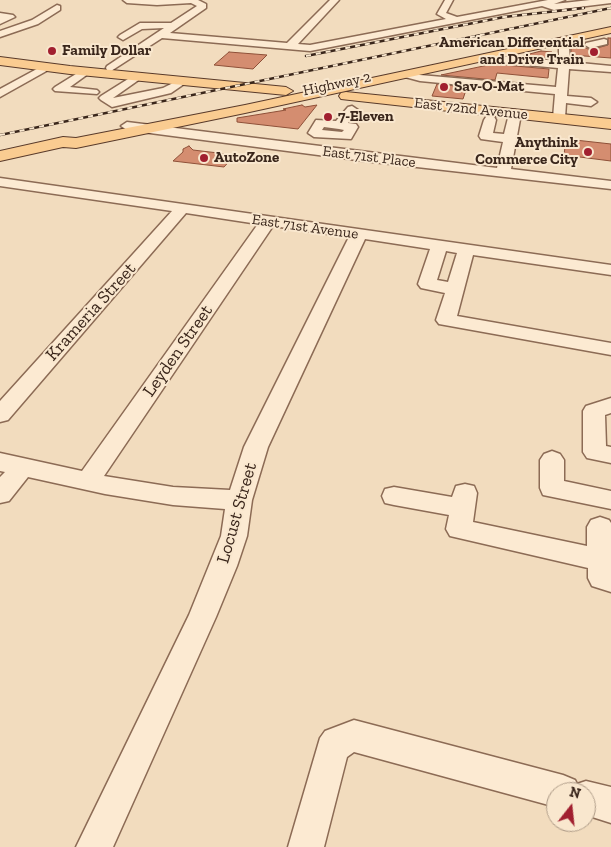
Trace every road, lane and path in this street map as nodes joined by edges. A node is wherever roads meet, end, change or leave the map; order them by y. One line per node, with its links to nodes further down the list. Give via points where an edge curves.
1 (127, 0): 2 (street)
2 (192, 0): 13 (street, via 203,6)
3 (335, 0): 21 (street)
4 (449, 0): 10 (street, via 441,14)
5 (561, 0): 7 (street)
6 (611, 0): 7 (street, via 554,7)
7 (542, 4): 10 (street)
8 (57, 8): 15 (street, via 35,22)
9 (0, 16): 11 (street, via 10,16)
10 (456, 20): 21 (street, via 325,46)
11 (0, 21)
12 (611, 25): 34 (main road, Highway 2)
13 (174, 26): 16 (street); 17 (street, via 140,26)
14 (611, 30): 18 (main road, Highway 2)
15 (0, 34)
16 (160, 35): 21 (street); 26 (street)
17 (123, 37)
18 (558, 42): 22 (main road, Highway 2); 24 (street, via 564,47)
19 (604, 42): 20 (street)
20 (590, 45)
21 (289, 47)
22 (484, 58): 24 (street); 29 (main road, Highway 2)
23 (0, 60): 25 (main road, East 72nd Avenue); 26 (main road, East 72nd Avenue)
24 (564, 66): 27 (street); 38 (street)
25 (36, 68): 28 (main road, East 72nd Avenue); 37 (street)
26 (110, 68): 34 (main road, East 72nd Avenue, via 278,85)
27 (611, 70)
28 (84, 72): 30 (main road, East 72nd Avenue); 35 (street, via 59,89)
29 (409, 75): 31 (main road, Highway 2); 38 (street)
30 (136, 77): 32 (main road, East 72nd Avenue); 32 (street, via 105,98 112,103 167,91)
31 (382, 81): 36 (main road, Highway 2); 39 (main road, via 376,89)
32 (181, 82): 33 (main road, East 72nd Avenue)
33 (250, 89): 34 (main road, East 72nd Avenue); 41 (main road, via 254,93 252,97)
34 (302, 91): 36 (main road, East 72nd Avenue); 41 (main road, Highway 2)
35 (92, 92)
36 (320, 93): 39 (main road, East 72nd Avenue); 49 (main road, Highway 2)
37 (0, 94)
38 (561, 95): 40 (street); 44 (street)
39 (390, 101): 43 (main road, East 72nd Avenue)
40 (591, 102)
41 (234, 105): 48 (main road, Highway 2)
42 (352, 110): 47 (street)
43 (515, 114): 44 (main road, East 72nd Avenue); 53 (street)
44 (559, 118): 46 (main road, East 72nd Avenue)
45 (490, 120): 53 (street, via 486,136)
46 (611, 124)
47 (339, 125)
48 (128, 126): 51 (street); 54 (main road, Highway 2, via 68,138)
49 (188, 128): 51 (main road, Highway 2); 52 (street, East 71st Place)
50 (244, 128): 52 (street, via 227,126)
51 (148, 129): 54 (main road, Highway 2, via 76,143)
52 (215, 137): 56 (street, East 71st Place, via 274,141)
53 (511, 139): 56 (street)
54 (63, 142): 55 (main road, Highway 2)
55 (0, 156)
56 (503, 173): 57 (street, East 71st Place)
57 (611, 185)
58 (4, 186): 59 (street, East 71st Avenue)
59 (182, 209): 60 (street, East 71st Avenue); 68 (street, Krameria Street)
60 (268, 221): 61 (street, East 71st Avenue); 72 (street, Leyden Street)
61 (359, 234): 62 (street, East 71st Avenue); 75 (street, Locust Street, via 256,447)
62 (439, 246): 63 (street, East 71st Avenue); 65 (street, via 425,289)
63 (466, 250): 64 (street, East 71st Avenue, via 536,267); 65 (street)
64 (611, 270)
65 (455, 289): 66 (street, via 446,320)
66 (611, 349)
67 (611, 404): 69 (street, via 594,411 595,452)
68 (0, 415)
69 (611, 455)
70 (552, 460): 76 (street, via 552,488)
71 (11, 464): 72 (street); 73 (street)
72 (88, 481): 75 (street, via 202,500)
73 (0, 494)
74 (394, 496): 78 (street, via 464,500 459,529)
75 (240, 500): 82 (street, Locust Street, via 234,536 202,617)
76 (611, 500)
77 (600, 527): 78 (street)
78 (606, 570)
79 (546, 787): 83 (street, via 354,736 336,743 332,750)
80 (596, 801): 81 (street)
81 (611, 805)
82 (94, 847)
83 (306, 847)

